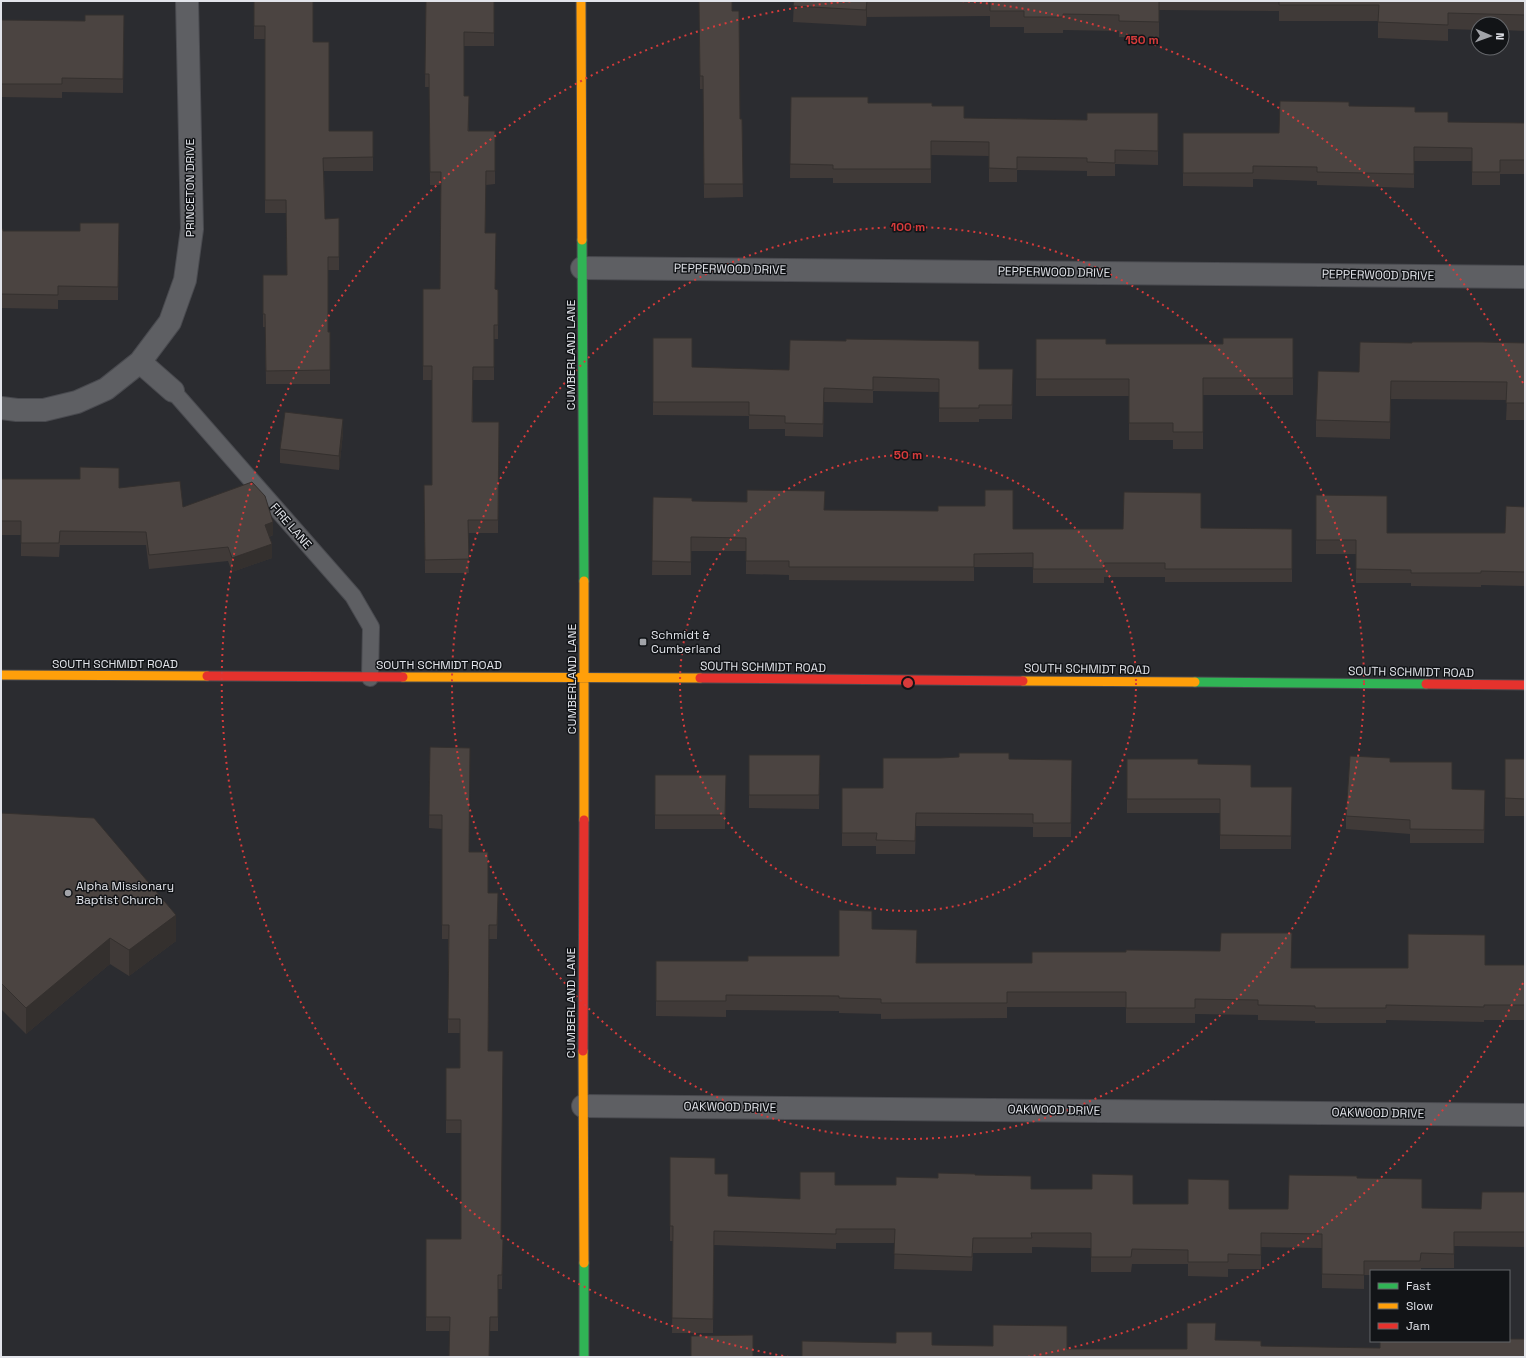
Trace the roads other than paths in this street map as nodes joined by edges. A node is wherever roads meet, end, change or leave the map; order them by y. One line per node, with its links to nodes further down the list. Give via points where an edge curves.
1 (187, 1): 5 (street, PRINCETON DRIVE, via 192,229 185,280 170,322)
2 (581, 1): 3 (street, CUMBERLAND LANE)
3 (582, 268): 4 (street, PEPPERWOOD DRIVE); 9 (street, CUMBERLAND LANE)
4 (1525, 277)
5 (140, 362): 6 (street); 7 (street, PRINCETON DRIVE, via 106,389 78,402 44,410)
6 (173, 391): 10 (lane, FIRE LANE, via 353,596 370,627)
7 (1, 408)
8 (1, 675): 10 (street, SOUTH SCHMIDT ROAD)
9 (584, 677): 10 (street, SOUTH SCHMIDT ROAD); 11 (street, SOUTH SCHMIDT ROAD); 12 (street, CUMBERLAND LANE)
10 (370, 678)
11 (1525, 685)
12 (583, 1106): 13 (street, OAKWOOD DRIVE); 14 (street, CUMBERLAND LANE)
13 (1525, 1115)
14 (584, 1357)

